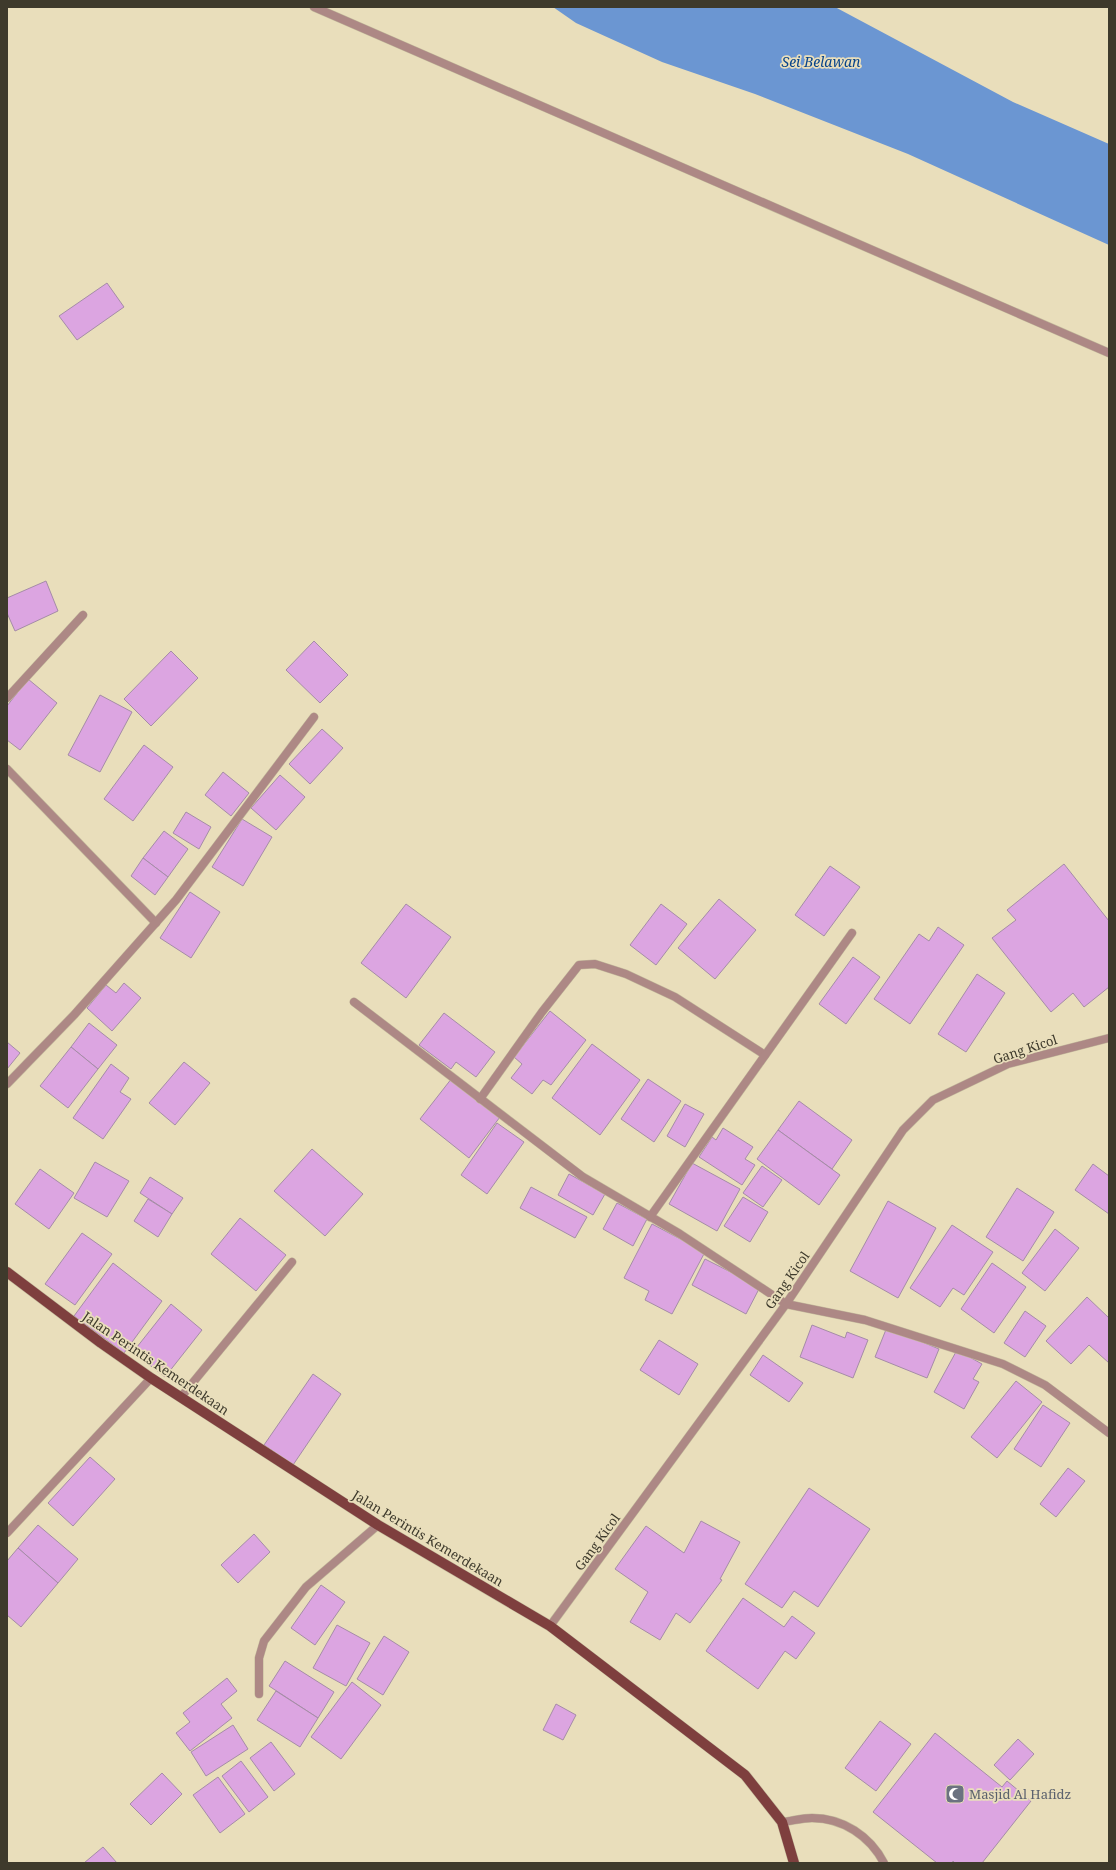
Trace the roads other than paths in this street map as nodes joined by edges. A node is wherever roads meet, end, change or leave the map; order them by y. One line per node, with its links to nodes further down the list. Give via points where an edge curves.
1 (314, 7): 2 (street)
2 (1109, 353)
3 (83, 615): 4 (street)
4 (7, 698)
5 (314, 716): 7 (street)
6 (7, 769): 7 (street)
7 (156, 923): 12 (street, via 74,1015)
8 (852, 933): 11 (street)
9 (354, 1002): 13 (street)
10 (1109, 1038): 17 (street, Gang Kicol, via 1008,1064 933,1100 903,1130)
11 (765, 1055): 13 (street, via 675,997 626,974 595,964 579,965); 14 (street)
12 (7, 1084)
13 (480, 1099): 14 (street, via 583,1177)
14 (650, 1217): 17 (street)
15 (292, 1262): 19 (street)
16 (7, 1272): 18 (main road, Jalan Perintis Kemerdekaan)
17 (786, 1304): 20 (street, via 865,1320 1003,1364 1045,1385); 23 (street, Gang Kicol)
18 (151, 1378): 19 (main road, Jalan Perintis Kemerdekaan); 22 (street)
19 (181, 1397): 21 (main road, Jalan Perintis Kemerdekaan)
20 (1109, 1433)
21 (378, 1525): 23 (main road, Jalan Perintis Kemerdekaan); 24 (street, via 306,1587 264,1641 259,1658)
22 (7, 1533)
23 (550, 1626): 25 (main road, Jalan Perintis Kemerdekaan, via 745,1775)
24 (259, 1694)
25 (782, 1822): 26 (main road, Jalan Perintis Kemerdekaan); 27 (street, via 813,1818 833,1820 847,1825 863,1837)
26 (794, 1863)
27 (884, 1863)

